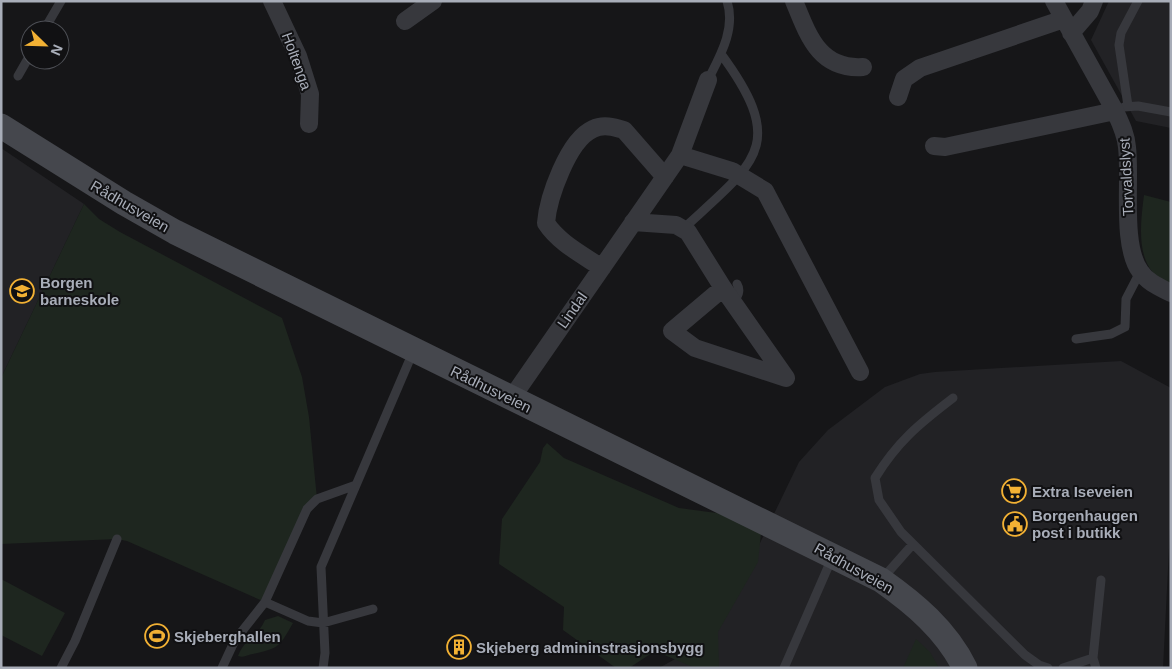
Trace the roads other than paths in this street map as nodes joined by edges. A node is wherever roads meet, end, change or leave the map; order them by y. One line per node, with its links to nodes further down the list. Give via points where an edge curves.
1 (61, 1): 9 (lane)
2 (272, 1): 20 (street, Holtenga, via 298,56 310,94)
3 (433, 1): 10 (street)
4 (727, 1): 12 (lane, Lindal, via 730,22)
5 (794, 1): 13 (street, via 819,52 840,66)
6 (1054, 1): 11 (street, Torvaldslyst)
7 (1094, 1): 11 (street, via 1090,11)
8 (1138, 1): 18 (lane, via 1121,33 1119,45)
9 (50, 20)
10 (405, 21)
11 (1068, 26): 17 (street, via 920,68 904,80); 18 (street, Torvaldslyst)
12 (721, 54): 16 (lane, Lindal); 24 (lane, via 740,79 758,122 753,156)
13 (863, 68)
14 (21, 70): 15 (lane)
15 (18, 76)
16 (708, 80): 23 (street, Lindal)
17 (898, 97)
18 (1122, 108): 19 (lane, via 1138,106); 22 (street, via 945,147); 29 (street, Torvaldslyst, via 1127,145 1129,231)
19 (1171, 112)
20 (309, 124)
21 (1, 126): 33 (street, Rådhusveien, via 175,232)
22 (934, 146)
23 (680, 155): 24 (street); 25 (street, Lindal)
24 (740, 176): 27 (lane); 34 (street, via 765,191)
25 (665, 177): 26 (street, Lindal); 28 (street, via 624,130 612,126 593,129 574,148 551,194 546,223 551,232)
26 (634, 222): 27 (street); 28 (street, Lindal)
27 (684, 228): 30 (street)
28 (602, 268): 36 (street, Lindal)
29 (1140, 272): 31 (street, via 1156,286); 32 (lane, via 1126,299 1125,327 1111,334)
30 (731, 291): 30 (street, via 786,378 695,348 672,331)
31 (1171, 293)
32 (1076, 339)
33 (414, 351): 36 (street, Rådhusveien); 37 (lane)
34 (860, 372)
35 (953, 398): 39 (lane, via 913,429 891,453 875,478 879,500)
36 (511, 399): 40 (street, Rådhusveien)
37 (356, 484): 43 (lane, via 316,499 307,509); 45 (lane, via 321,566)
38 (117, 539): 47 (lane)
39 (913, 544): 41 (lane); 52 (lane, via 1025,656)
40 (833, 555): 41 (street, Rådhusveien); 50 (lane)
41 (881, 580): 51 (street, Rådhusveien, via 933,622)
42 (1101, 580): 46 (lane)
43 (265, 602): 45 (lane, via 308,621); 48 (lane, via 235,640)
44 (373, 609): 45 (lane)
45 (323, 623): 49 (lane, via 326,654)
46 (1093, 658): 53 (lane); 54 (lane)
47 (61, 668)
48 (222, 668)
49 (323, 668)
50 (784, 668)
51 (964, 668)
52 (1048, 668)
53 (1063, 668)
54 (1096, 668)

